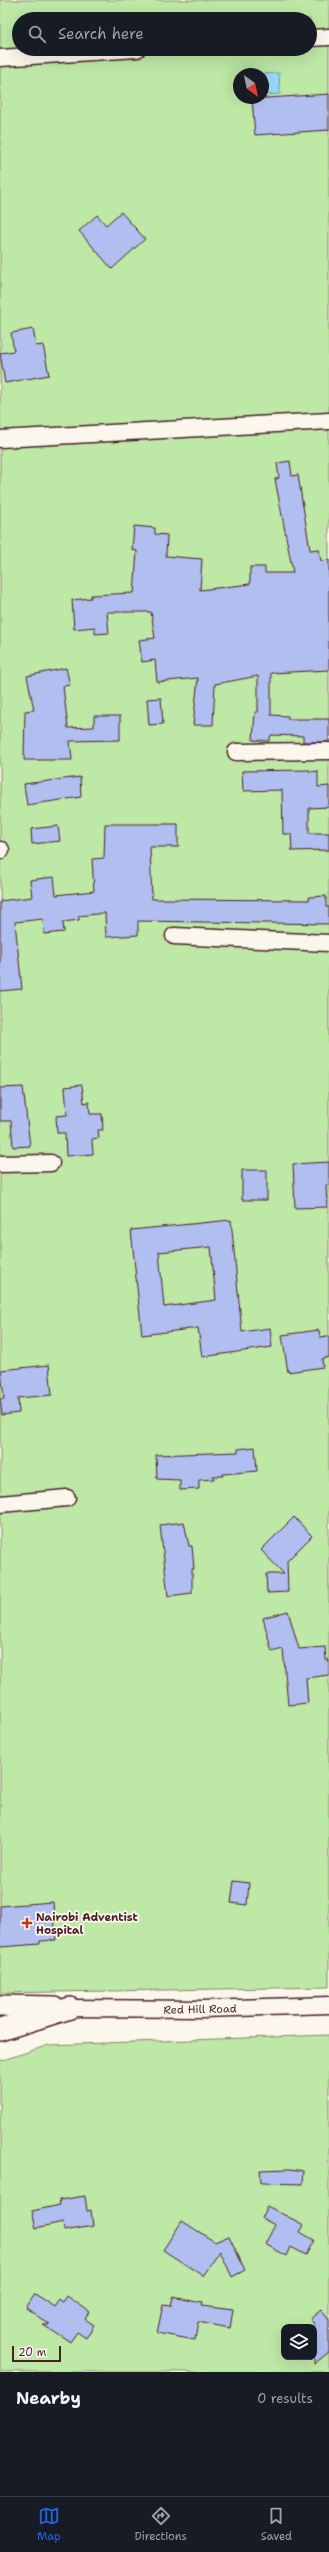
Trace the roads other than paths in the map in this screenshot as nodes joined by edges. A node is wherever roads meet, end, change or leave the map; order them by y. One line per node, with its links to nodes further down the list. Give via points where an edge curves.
1 (329, 37): 2 (street)
2 (317, 38)
3 (30, 56): 4 (street)
4 (0, 58)
5 (329, 421): 6 (street)
6 (0, 439)
7 (329, 751): 8 (street)
8 (236, 752)
9 (174, 936): 10 (street)
10 (329, 943)
11 (51, 1163): 12 (street)
12 (0, 1164)
13 (67, 1498): 14 (street)
14 (0, 1504)
15 (329, 2005): 17 (street, Red Hill Road, via 178,2009)
16 (0, 2006): 17 (main road, Red Hill Road)
17 (70, 2008): 18 (main road, Red Hill Road)
18 (0, 2030)

